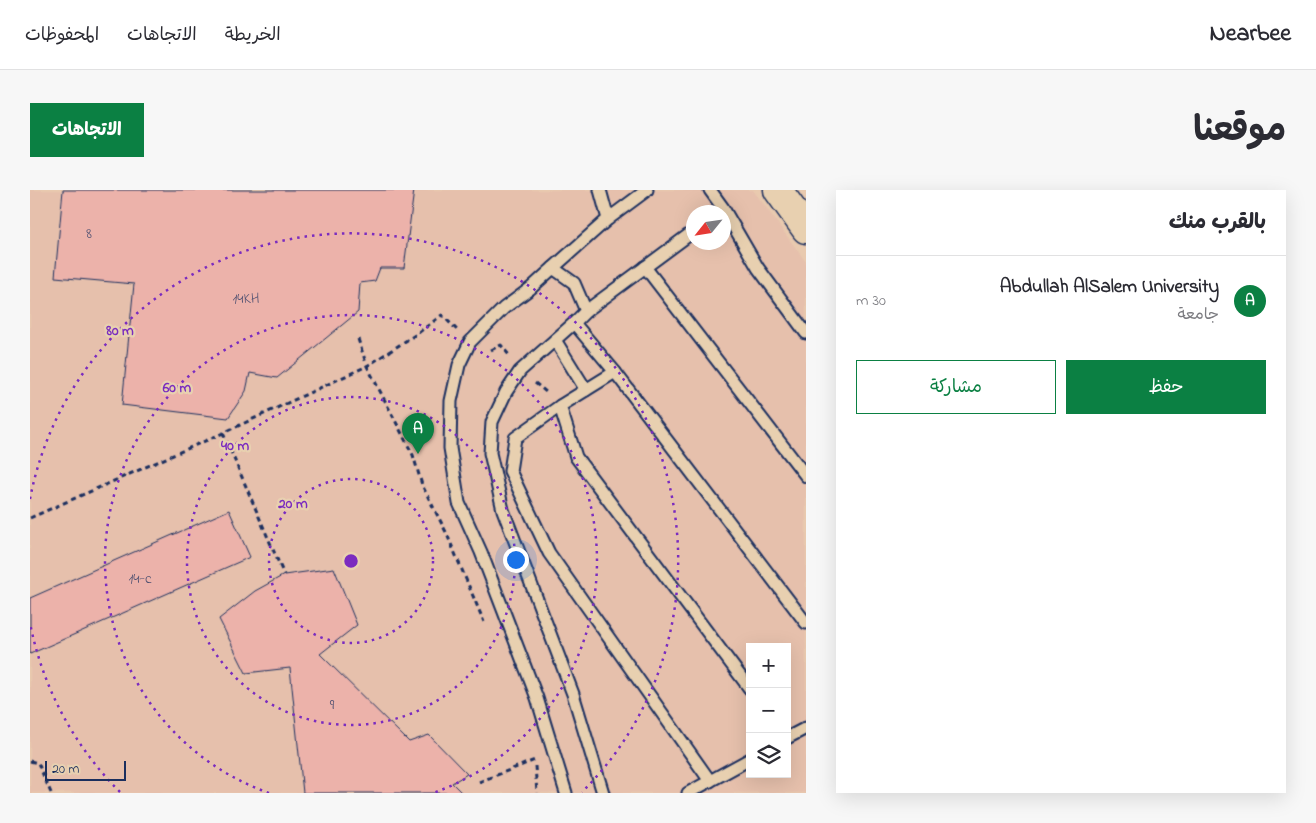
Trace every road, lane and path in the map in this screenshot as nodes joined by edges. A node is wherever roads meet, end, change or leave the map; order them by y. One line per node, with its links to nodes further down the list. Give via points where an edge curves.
1 (600, 190): 6 (lane)
2 (647, 190): 6 (lane)
3 (710, 190): 5 (lane)
4 (778, 190): 8 (street)
5 (718, 205)
6 (608, 219): 11 (lane)
7 (731, 227): 14 (lane)
8 (806, 229)
9 (686, 236): 10 (lane)
10 (645, 267): 12 (lane); 22 (lane)
11 (552, 268): 12 (lane, via 574,283); 38 (lane, via 470,342 459,365 451,401 450,448 459,503 534,689)
12 (586, 311): 13 (lane)
13 (574, 323): 16 (lane); 18 (lane)
14 (806, 333)
15 (358, 339): 17 (path)
16 (555, 340): 19 (lane); 39 (lane, via 520,371 506,392 492,422 490,453 503,510 573,694)
17 (367, 366): 21 (path); 26 (path, via 413,455 422,485)
18 (615, 372): 19 (lane); 25 (lane)
19 (586, 390): 20 (lane)
20 (560, 406): 27 (lane, via 576,457); 34 (lane, via 515,438 510,471 549,553)
21 (223, 433): 23 (path); 24 (path)
22 (806, 476)
23 (30, 518)
24 (284, 575)
25 (806, 623)
26 (486, 626)
27 (749, 688)
28 (806, 728): 29 (lane)
29 (791, 736)
30 (532, 751): 32 (path)
31 (30, 760): 36 (path, via 38,763)
32 (535, 760): 35 (path); 37 (path)
33 (746, 761): 34 (lane)
34 (710, 781): 40 (lane)
35 (479, 782)
36 (51, 793)
37 (537, 793)
38 (566, 793)
39 (603, 793)
40 (688, 793)

